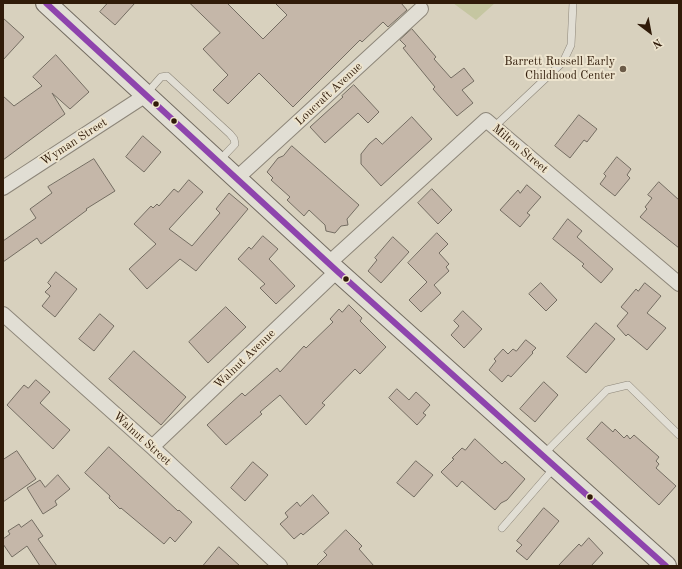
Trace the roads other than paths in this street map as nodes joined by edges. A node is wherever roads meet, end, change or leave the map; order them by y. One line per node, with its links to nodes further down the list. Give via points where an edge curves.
1 (46, 3): 4 (street)
2 (573, 3): 5 (lane, via 571,45 563,62)
3 (421, 9): 7 (street, Loucraft Avenue)
4 (146, 95): 6 (street); 6 (lane, via 161,77 167,76 234,138 235,144); 8 (street, Wyman Street)
5 (494, 127): 9 (street, Milton Street, via 486,120); 10 (street, Milton Street)
6 (218, 161): 7 (street)
7 (237, 178): 9 (street)
8 (3, 188)
9 (333, 267): 13 (street, Walnut Avenue); 14 (street)
10 (679, 284)
11 (3, 314): 13 (street, Walnut Street)
12 (679, 435): 14 (lane, via 628,385 607,390)
13 (152, 447): 16 (street, Walnut Street)
14 (550, 461): 15 (lane); 17 (street)
15 (502, 528)
16 (280, 566)
17 (666, 566)

